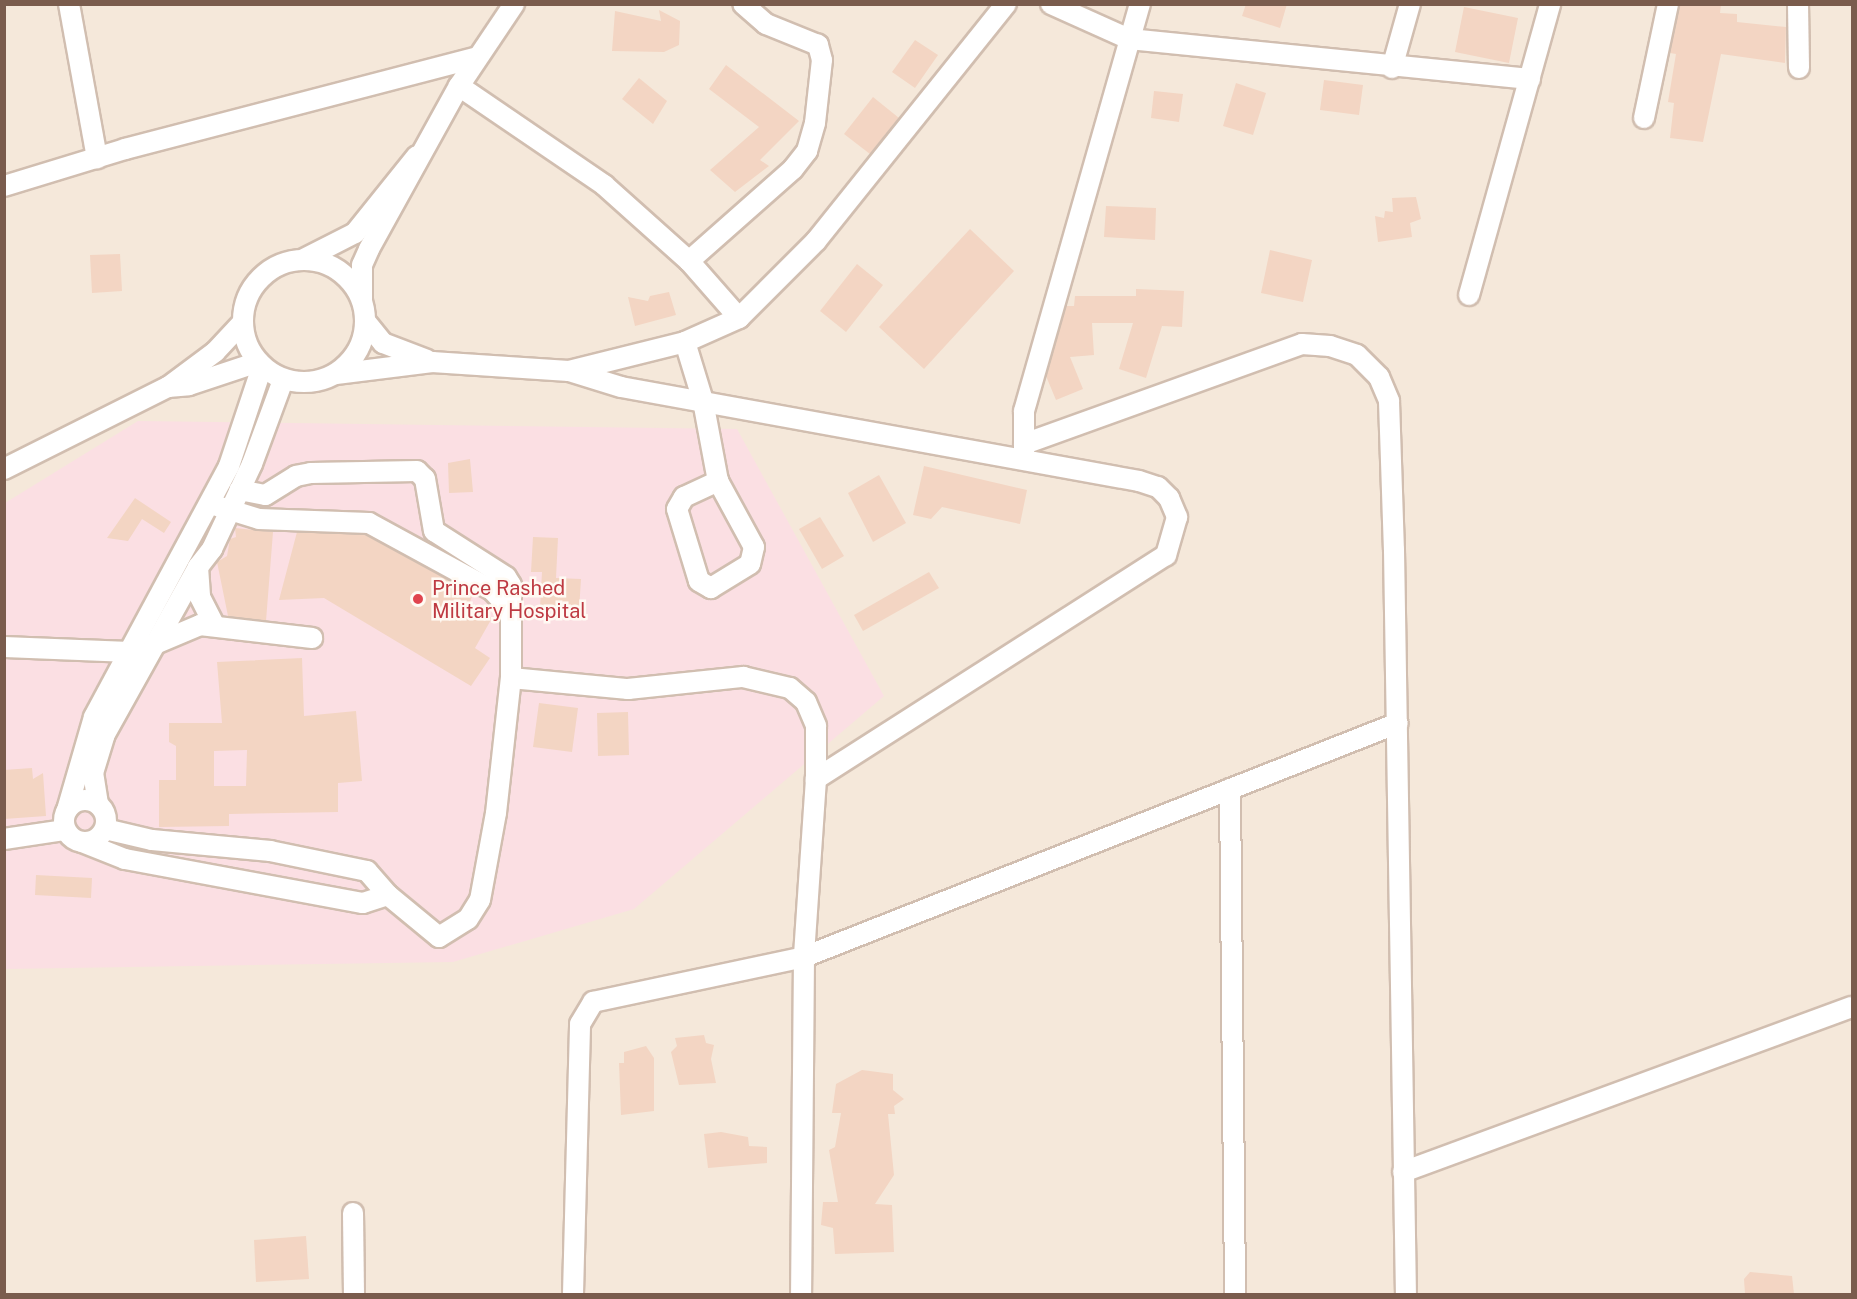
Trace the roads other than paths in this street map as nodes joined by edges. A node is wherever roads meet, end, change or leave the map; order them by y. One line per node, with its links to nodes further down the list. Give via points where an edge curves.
1 (69, 4): 19 (street)
2 (514, 4): 12 (street)
3 (744, 4): 22 (street, via 766,24 818,45 822,60 815,123 807,151 793,169)
4 (1006, 4): 25 (street, via 816,242)
5 (1051, 4): 11 (street)
6 (1140, 4): 11 (street)
7 (1410, 4): 13 (street)
8 (1550, 4): 15 (street)
9 (1668, 4): 17 (street)
10 (1798, 4): 14 (street)
11 (1129, 39): 13 (street); 35 (street, via 1024,411)
12 (477, 57): 16 (street); 19 (street)
13 (1392, 68): 15 (street)
14 (1799, 68)
15 (1530, 79): 23 (street)
16 (459, 86): 18 (street); 22 (street, via 604,185)
17 (1644, 118)
18 (421, 152): 21 (street, via 397,175 355,233); 24 (street, via 408,185 362,265)
19 (97, 158): 20 (street)
20 (4, 186)
21 (304, 259): 24 (street, via 341,272); 26 (street, via 285,262 253,286)
22 (689, 261): 25 (street)
23 (1468, 295)
24 (364, 313): 28 (street, via 383,343); 31 (street, via 362,343)
25 (739, 318): 27 (street)
26 (242, 323): 29 (street, via 246,344); 33 (street, via 215,352)
27 (686, 342): 30 (street); 34 (street)
28 (432, 362): 30 (street); 31 (street)
29 (260, 365): 32 (street); 33 (street); 39 (street, via 235,452)
30 (569, 371): 34 (street, via 621,387)
31 (336, 374): 32 (street, via 319,381)
32 (283, 380): 38 (street)
33 (168, 387): 36 (street)
34 (704, 401): 35 (street); 37 (street)
35 (1024, 452): 49 (street, via 1302,344 1330,346 1358,355 1379,377 1389,401); 50 (street, via 1158,487 1169,498 1177,517 1166,555)
36 (4, 469)
37 (718, 481): 37 (street, via 684,497 677,509 699,581 711,588 754,555)
38 (239, 490): 40 (street); 42 (street, via 265,495 296,476 311,472 417,471 425,479 434,531 506,577 513,593)
39 (210, 503): 40 (street); 47 (street)
40 (229, 511): 41 (street, via 212,549); 42 (street, via 259,519 369,523 492,590)
41 (198, 567): 43 (street, via 200,597); 45 (street)
42 (510, 609): 48 (street)
43 (214, 625): 44 (street, via 232,631); 45 (street, via 186,628)
44 (312, 638)
45 (155, 644): 52 (street, via 96,755)
46 (4, 647): 47 (street)
47 (126, 652): 53 (street, via 82,747)
48 (511, 678): 50 (street, via 628,689 743,677 770,680 790,688 806,702 816,726); 58 (street, via 496,813 480,900 468,920 440,937)
49 (1398, 723): 51 (street); 61 (street)
50 (816, 778): 59 (street)
51 (1230, 789): 59 (street); 66 (street)
52 (98, 804): 53 (street, via 84,800); 54 (street, via 105,815)
53 (67, 810): 55 (street)
54 (105, 829): 57 (street, via 96,840); 58 (street, via 152,840 270,851 367,872)
55 (65, 830): 56 (street); 57 (street)
56 (4, 839)
57 (82, 842): 58 (street, via 125,859 363,903)
58 (388, 895)
59 (804, 957): 64 (street, via 593,1002 584,1011 580,1024); 65 (street)
60 (1852, 1007): 61 (street)
61 (1403, 1173): 67 (street)
62 (352, 1213): 63 (street)
63 (354, 1294)
64 (573, 1294)
65 (801, 1294)
66 (1235, 1294)
67 (1406, 1294)

